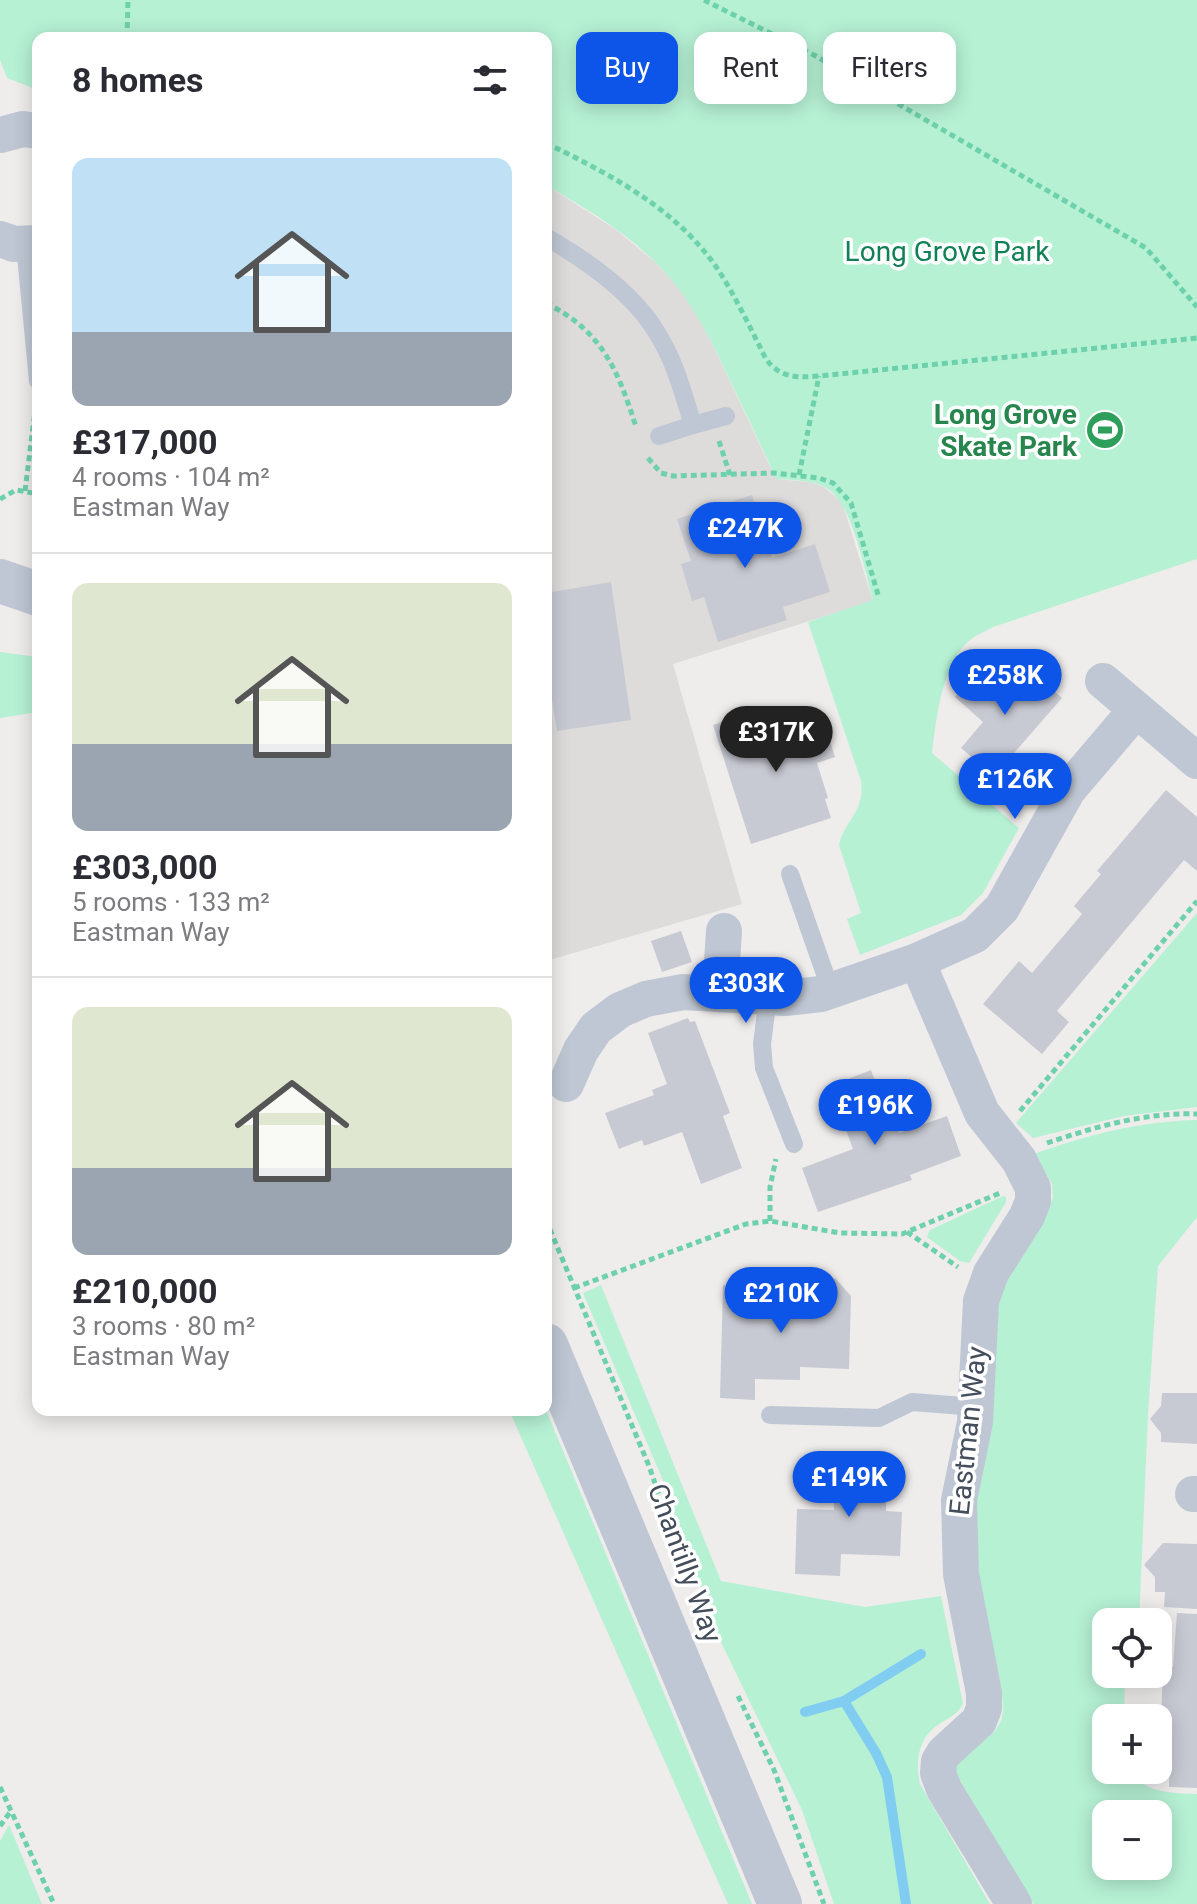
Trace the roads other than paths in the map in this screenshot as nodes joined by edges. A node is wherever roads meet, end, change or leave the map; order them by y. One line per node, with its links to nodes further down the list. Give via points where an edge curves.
1 (552, 241): 5 (lane, via 600,274 647,318 671,359)
2 (21, 242): 3 (lane)
3 (32, 332)
4 (719, 418): 5 (lane)
5 (693, 425): 6 (lane)
6 (659, 436)
7 (0, 581): 8 (street)
8 (32, 594)
9 (32, 597): 10 (street)
10 (0, 600)
11 (1103, 681): 12 (street)
12 (1136, 710): 13 (street); 16 (street, via 1061,800 994,919 967,940)
13 (1197, 761)
14 (790, 874): 17 (lane)
15 (724, 931): 18 (street)
16 (917, 961): 17 (street); 23 (street, Eastman Way, via 982,1113 1016,1159 1034,1195 986,1285 978,1317)
17 (831, 991): 19 (street)
18 (720, 993): 19 (street); 20 (street, via 671,993 620,1010 591,1033)
19 (768, 997): 21 (lane, via 762,1057)
20 (566, 1084)
21 (794, 1144)
22 (552, 1359): 25 (street, Chantilly Way)
23 (976, 1407): 24 (lane, via 912,1402 879,1418); 26 (street, Eastman Way, via 961,1480 958,1531 984,1708 975,1725 944,1753 938,1773)
24 (770, 1415)
25 (780, 1904)
26 (1014, 1904)

